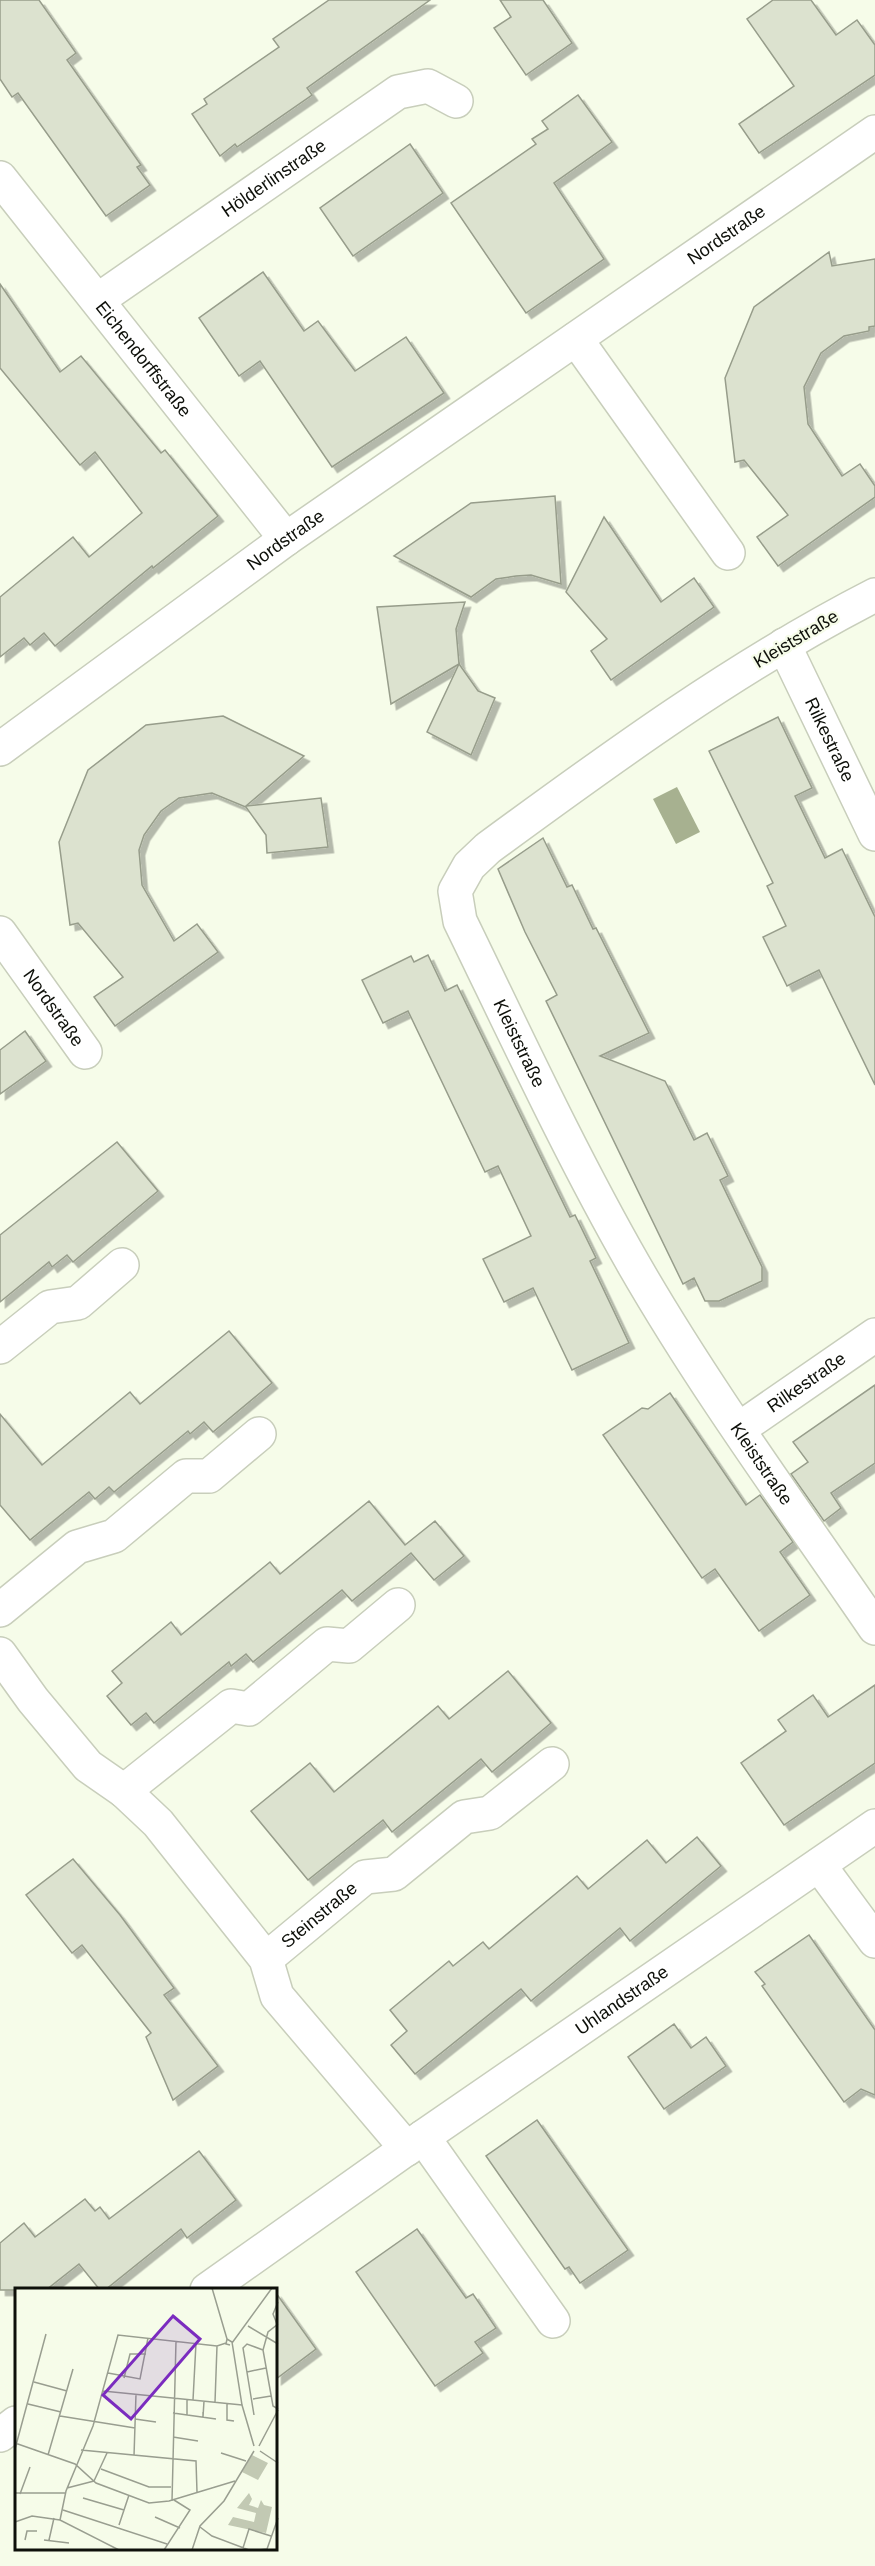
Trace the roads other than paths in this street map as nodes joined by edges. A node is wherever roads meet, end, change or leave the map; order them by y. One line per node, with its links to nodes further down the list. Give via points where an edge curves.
1 (456, 101): 4 (street, Hölderlinstraße, via 428,86 398,92)
2 (875, 132): 5 (street, Nordstraße)
3 (0, 178): 4 (street, Eichendorffstraße)
4 (98, 300): 6 (street, Eichendorffstraße)
5 (576, 339): 6 (street, Nordstraße); 7 (street)
6 (286, 539): 10 (street, Nordstraße)
7 (728, 553)
8 (875, 595): 9 (street, Kleiststraße)
9 (784, 645): 11 (street, Rilkestraße); 17 (street, Kleiststraße, via 684,708 488,848 469,866 455,891 460,921 590,1186 641,1276)
10 (0, 749)
11 (875, 834)
12 (0, 933): 13 (street, Nordstraße)
13 (85, 1052)
14 (122, 1265): 16 (street, via 78,1303 50,1307)
15 (875, 1335): 17 (street, Rilkestraße)
16 (0, 1347)
17 (739, 1429): 21 (street, Kleiststraße)
18 (259, 1434): 20 (street, via 209,1476 186,1476 114,1536 77,1547)
19 (398, 1605): 24 (street, via 349,1646 327,1644 249,1709 231,1706)
20 (0, 1610)
21 (875, 1628)
22 (0, 1654): 24 (street, Steinstraße, via 88,1766)
23 (552, 1764): 28 (street, Steinstraße, via 490,1814 464,1817 394,1874 365,1877)
24 (124, 1791): 28 (street, Steinstraße, via 158,1823)
25 (875, 1826): 26 (street, Uhlandstraße)
26 (819, 1865): 27 (street); 29 (street, Uhlandstraße)
27 (875, 1941)
28 (266, 1959): 29 (street, Steinstraße, via 277,1996)
29 (415, 2143): 30 (street, Uhlandstraße); 31 (street)
30 (210, 2288)
31 (553, 2321)

